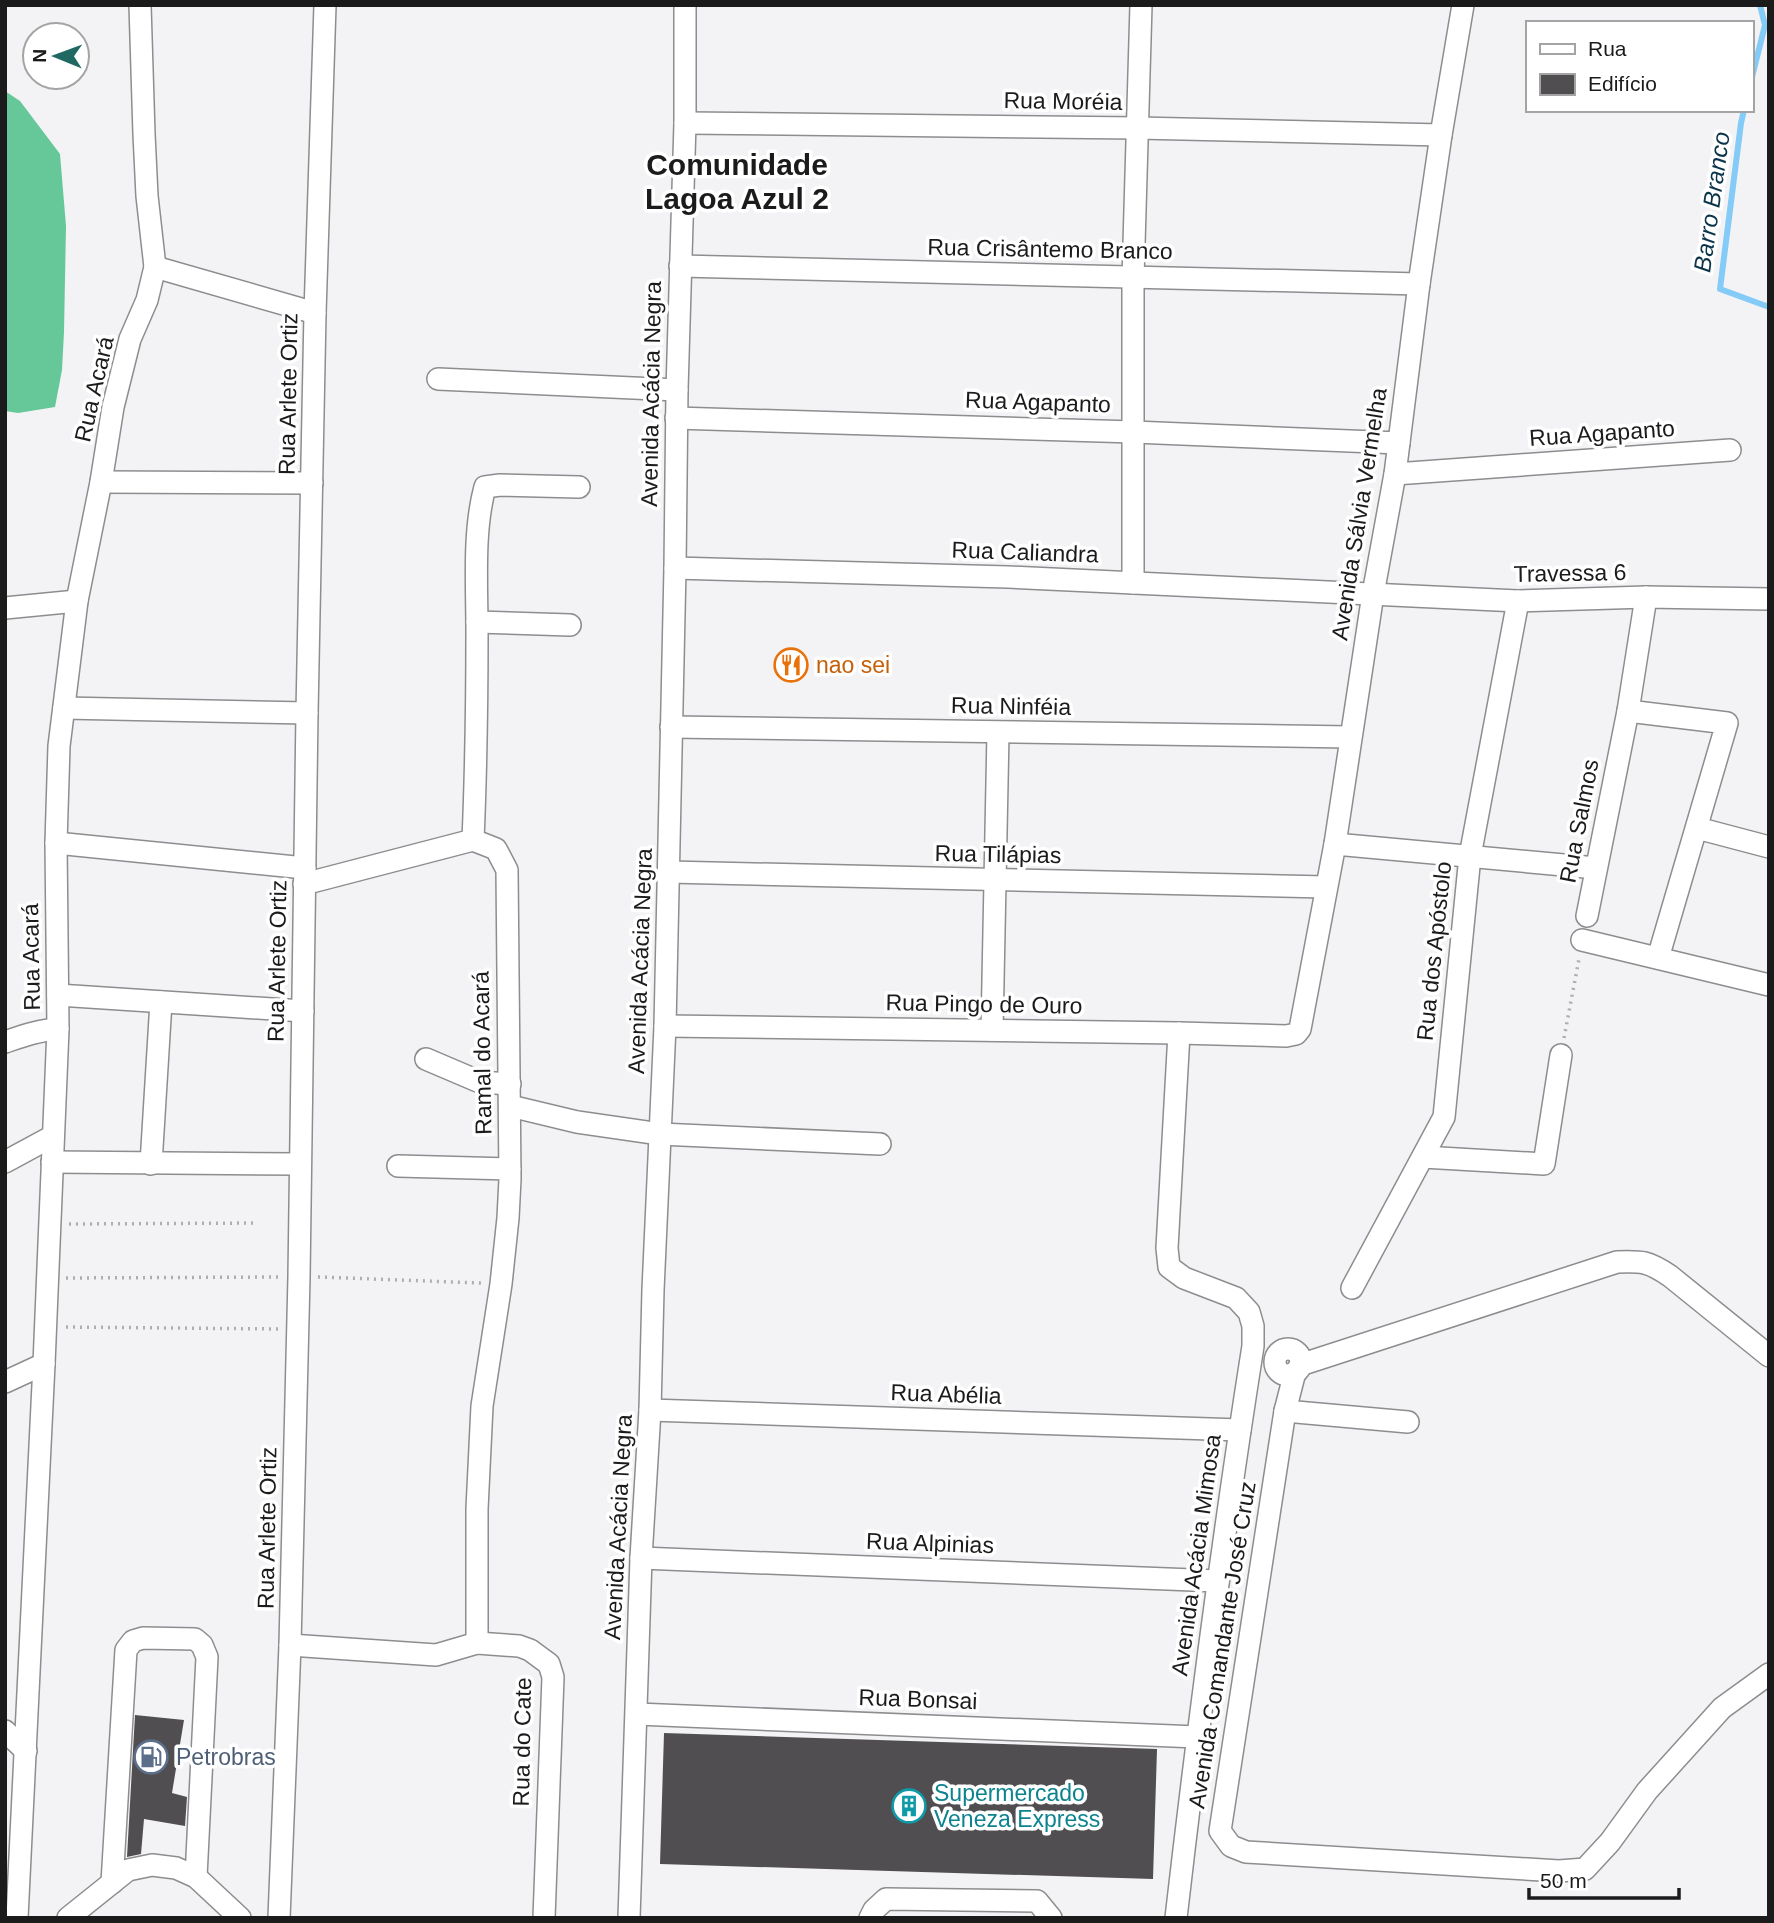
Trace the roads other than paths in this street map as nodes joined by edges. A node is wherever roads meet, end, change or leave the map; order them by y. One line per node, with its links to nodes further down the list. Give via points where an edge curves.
1 (140, 5): 10 (street, Rua Acará, via 147,196)
2 (325, 5): 13 (street, Rua Arlete Ortiz)
3 (685, 5): 6 (street, Avenida Acácia Negra)
4 (1141, 5): 7 (street)
5 (1464, 5): 8 (street, Avenida Sálvia Vermelha)
6 (685, 123): 7 (street, Rua Moréia); 9 (street, Avenida Acácia Negra)
7 (1138, 128): 8 (street, Rua Moréia); 11 (street)
8 (1441, 135): 12 (street, Avenida Sálvia Vermelha)
9 (680, 266): 11 (street, Rua Crisântemo Branco); 15 (street, Avenida Acácia Negra)
10 (155, 267): 13 (street); 21 (street, Rua Acará, via 113,407)
11 (1133, 278): 12 (street, Rua Crisântemo Branco); 17 (street)
12 (1419, 284): 18 (street, Avenida Sálvia Vermelha)
13 (315, 313): 22 (street, Rua Arlete Ortiz)
14 (438, 379): 15 (street)
15 (677, 390): 16 (street, Avenida Acácia Negra)
16 (676, 418): 17 (street, Rua Agapanto); 24 (street, Avenida Acácia Negra)
17 (1135, 432): 18 (street, Rua Agapanto); 25 (street)
18 (1399, 443): 20 (street, Avenida Sálvia Vermelha)
19 (1730, 450): 20 (street, Rua Agapanto)
20 (1395, 474): 26 (street, Avenida Sálvia Vermelha)
21 (102, 482): 22 (street); 29 (street, Rua Acará)
22 (312, 483): 36 (street, Rua Arlete Ortiz)
23 (579, 487): 32 (street, via 485,487 477,562)
24 (675, 568): 25 (street, Rua Caliandra); 37 (street, Avenida Acácia Negra)
25 (1133, 583): 26 (street, Rua Caliandra)
26 (1373, 594): 30 (street, Travessa 6); 39 (street, Avenida Sálvia Vermelha)
27 (1646, 597): 28 (street, Travessa 6); 30 (street, Travessa 6); 35 (street, Rua Salmos)
28 (1769, 599)
29 (77, 601): 31 (street); 34 (street, Rua Acará)
30 (1518, 601): 45 (street, Rua dos Apóstolo)
31 (5, 608)
32 (477, 622): 33 (street); 41 (street)
33 (570, 625)
34 (64, 708): 36 (street); 42 (street, Rua Acará)
35 (1628, 711): 40 (street, via 1727,723); 46 (street, Rua Salmos)
36 (307, 713): 48 (street, Rua Arlete Ortiz)
37 (671, 727): 38 (street, Rua Ninféia); 47 (street, Avenida Acácia Negra)
38 (998, 733): 39 (street, Rua Ninféia); 49 (street)
39 (1350, 737): 43 (street, Avenida Sálvia Vermelha)
40 (1697, 828): 44 (street); 53 (street)
41 (473, 840): 48 (street); 66 (street, Ramal do Acará, via 496,849 507,870)
42 (55, 843): 48 (street); 55 (street, Rua Acará)
43 (1335, 844): 45 (street); 50 (street, Avenida Sálvia Vermelha)
44 (1769, 847)
45 (1470, 856): 46 (street); 71 (street, Rua dos Apóstolo, via 1444,1117)
46 (1596, 868): 51 (street, Rua Salmos)
47 (669, 872): 49 (street, Rua Tilápias); 58 (street, Avenida Acácia Negra)
48 (305, 876): 57 (street, Rua Arlete Ortiz)
49 (996, 880): 50 (street, Rua Tilápias); 61 (street)
50 (1326, 887): 60 (street, Avenida Sálvia Vermelha)
51 (1587, 916)
52 (1582, 940): 53 (street)
53 (1658, 958): 54 (street)
54 (1769, 985)
55 (58, 995): 56 (street); 59 (street, Rua Acará)
56 (161, 1002): 57 (street); 74 (street)
57 (303, 1011): 75 (street, Rua Arlete Ortiz)
58 (665, 1026): 61 (street, Rua Pingo de Ouro); 68 (street, Avenida Acácia Negra)
59 (58, 1029): 63 (street); 69 (street, Rua Acará)
60 (1300, 1029): 62 (street, Rua Pingo de Ouro, via 1286,1036)
61 (992, 1030): 62 (street, Rua Pingo de Ouro)
62 (1179, 1033): 85 (street, Avenida Acácia Mimosa, via 1169,1267 1184,1278 1236,1298 1249,1312 1253,1346)
63 (5, 1042)
64 (1561, 1055): 71 (street, via 1544,1164)
65 (426, 1059): 66 (street, via 480,1082)
66 (510, 1084): 67 (street, Ramal do Acará)
67 (510, 1106): 68 (street); 77 (street, Ramal do Acará)
68 (660, 1134): 70 (street); 82 (street, Avenida Acácia Negra)
69 (53, 1136): 72 (street); 73 (street, Rua Acará)
70 (880, 1144)
71 (1423, 1157): 78 (street, Rua dos Apóstolo)
72 (5, 1162)
73 (52, 1162): 74 (street); 80 (street, Rua Acará)
74 (151, 1164): 75 (street)
75 (300, 1164): 89 (street, Rua Arlete Ortiz)
76 (398, 1166): 77 (street)
77 (510, 1169): 88 (street, Ramal do Acará, via 501,1284 482,1406)
78 (1352, 1288)
79 (1769, 1356): 83 (street, Avenida Comandante José Cruz, via 1654,1265 1617,1262 1298,1369)
80 (44, 1364): 81 (street); 94 (street, Rua Acará)
81 (5, 1382)
82 (650, 1410): 85 (street, Rua Abélia); 86 (street, Avenida Acácia Negra)
83 (1285, 1411): 84 (street); 90 (street, Avenida Comandante José Cruz, via 1220,1831 1231,1846 1246,1852 1559,1871 1585,1868 1722,1708)
84 (1408, 1422)
85 (1240, 1430): 87 (street, Avenida Acácia Mimosa)
86 (641, 1558): 87 (street, Rua Alpinias); 91 (street, Avenida Acácia Negra)
87 (1218, 1581): 93 (street, Avenida Acácia Mimosa)
88 (477, 1643): 89 (street, Rua do Cate, via 436,1655); 101 (street, Rua do Cate, via 530,1650 549,1664 553,1677)
89 (290, 1646): 100 (street, Rua Arlete Ortiz)
90 (1769, 1674)
91 (637, 1714): 93 (street, Rua Bonsai); 102 (street, Avenida Acácia Negra)
92 (5, 1731): 94 (street)
93 (1197, 1737): 105 (street, Avenida Acácia Mimosa)
94 (26, 1751): 97 (street, Rua Acará)
95 (196, 1877): 96 (street, via 152,1865 128,1870); 96 (street, via 207,1657 195,1639 143,1637 126,1650); 99 (street)
96 (112, 1883): 98 (street)
97 (17, 1918)
98 (68, 1918)
99 (240, 1918)
100 (279, 1918)
101 (544, 1918)
102 (629, 1918)
103 (870, 1918): 104 (street, via 886,1899 1037,1901)
104 (1051, 1918)
105 (1175, 1918)

